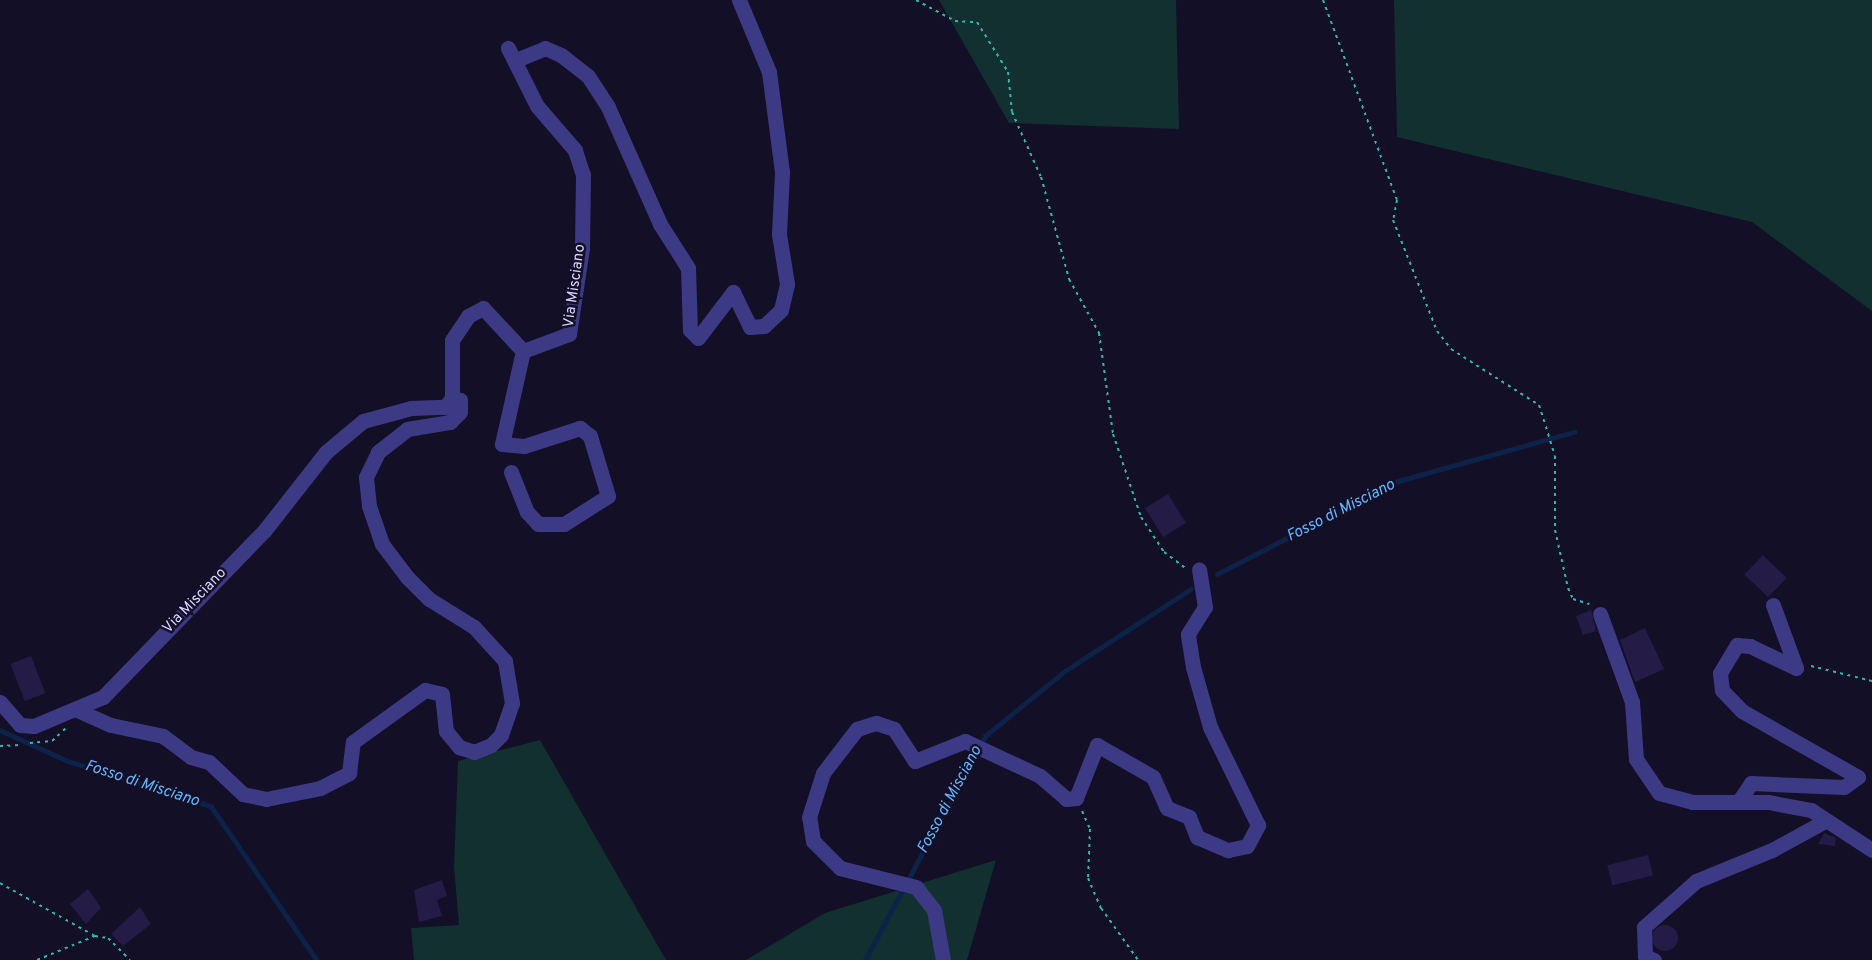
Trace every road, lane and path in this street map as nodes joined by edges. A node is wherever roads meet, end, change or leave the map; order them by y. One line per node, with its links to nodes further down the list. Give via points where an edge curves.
1 (739, 0): 4 (street, Via Misciano, via 770,72 782,172 778,234 787,284 781,310 764,326 750,327 733,292 698,338 690,330 688,268 660,224 608,107 588,76 545,48 512,54 537,106 575,150 583,175 582,248 569,334)
2 (916, 0): 7 (path, via 955,21 977,22 1008,72 1012,112 1041,177 1069,279 1099,333 1113,434 1142,517 1178,567)
3 (1323, 0): 9 (path, via 1396,200 1393,220 1437,331 1451,349 1539,405 1555,456 1556,530 1568,588 1573,599)
4 (523, 351): 5 (street, via 483,308 468,316 452,340); 6 (street, via 502,444 524,446 580,428 590,436 608,496 564,524 538,524 527,512)
5 (452, 399): 13 (street, Via Misciano, via 445,407 411,408 363,421 326,452 264,531 103,697); 13 (street, via 460,400 460,412 450,423 407,429 378,452 366,477 369,506 382,544 407,576 429,599 474,627 505,661 512,703 501,735 491,745 474,752 459,747 446,731 442,694 425,690 352,742 349,773 320,788 266,799 243,794 209,762 191,757 163,736 111,725)
6 (511, 472)
7 (1199, 569): 16 (street, via 1205,607 1188,634 1193,667 1210,727 1258,825 1247,846 1228,850 1197,837 1189,817 1167,808 1153,777 1097,746)
8 (1773, 605): 10 (street)
9 (1600, 614): 17 (street, via 1632,702 1636,759 1647,779 1673,799)
10 (1796, 668): 11 (path, via 1817,665); 17 (street, via 1750,646 1737,645 1720,673 1722,690 1742,711 1858,777 1844,787 1751,783)
11 (1872, 681)
12 (0, 702): 13 (street, Via Misciano, via 20,725 40,725)
13 (77, 710)
14 (21, 745): 15 (path)
15 (0, 746)
16 (1076, 798): 24 (street, via 1066,799 1040,776 965,741 915,761 894,729 876,723 857,729 823,773 808,817 813,840 840,868 916,887 934,910); 25 (path, via 1090,829 1088,878 1101,908)
17 (1739, 801): 18 (street, via 1783,804)
18 (1825, 821): 19 (street); 26 (street, via 1772,850 1696,881 1644,927 1645,956)
19 (1872, 850)
20 (0, 883): 21 (path)
21 (95, 936): 22 (path); 23 (path, via 108,938)
22 (37, 960)
23 (130, 960)
24 (944, 960)
25 (1138, 960)
26 (1654, 960)

